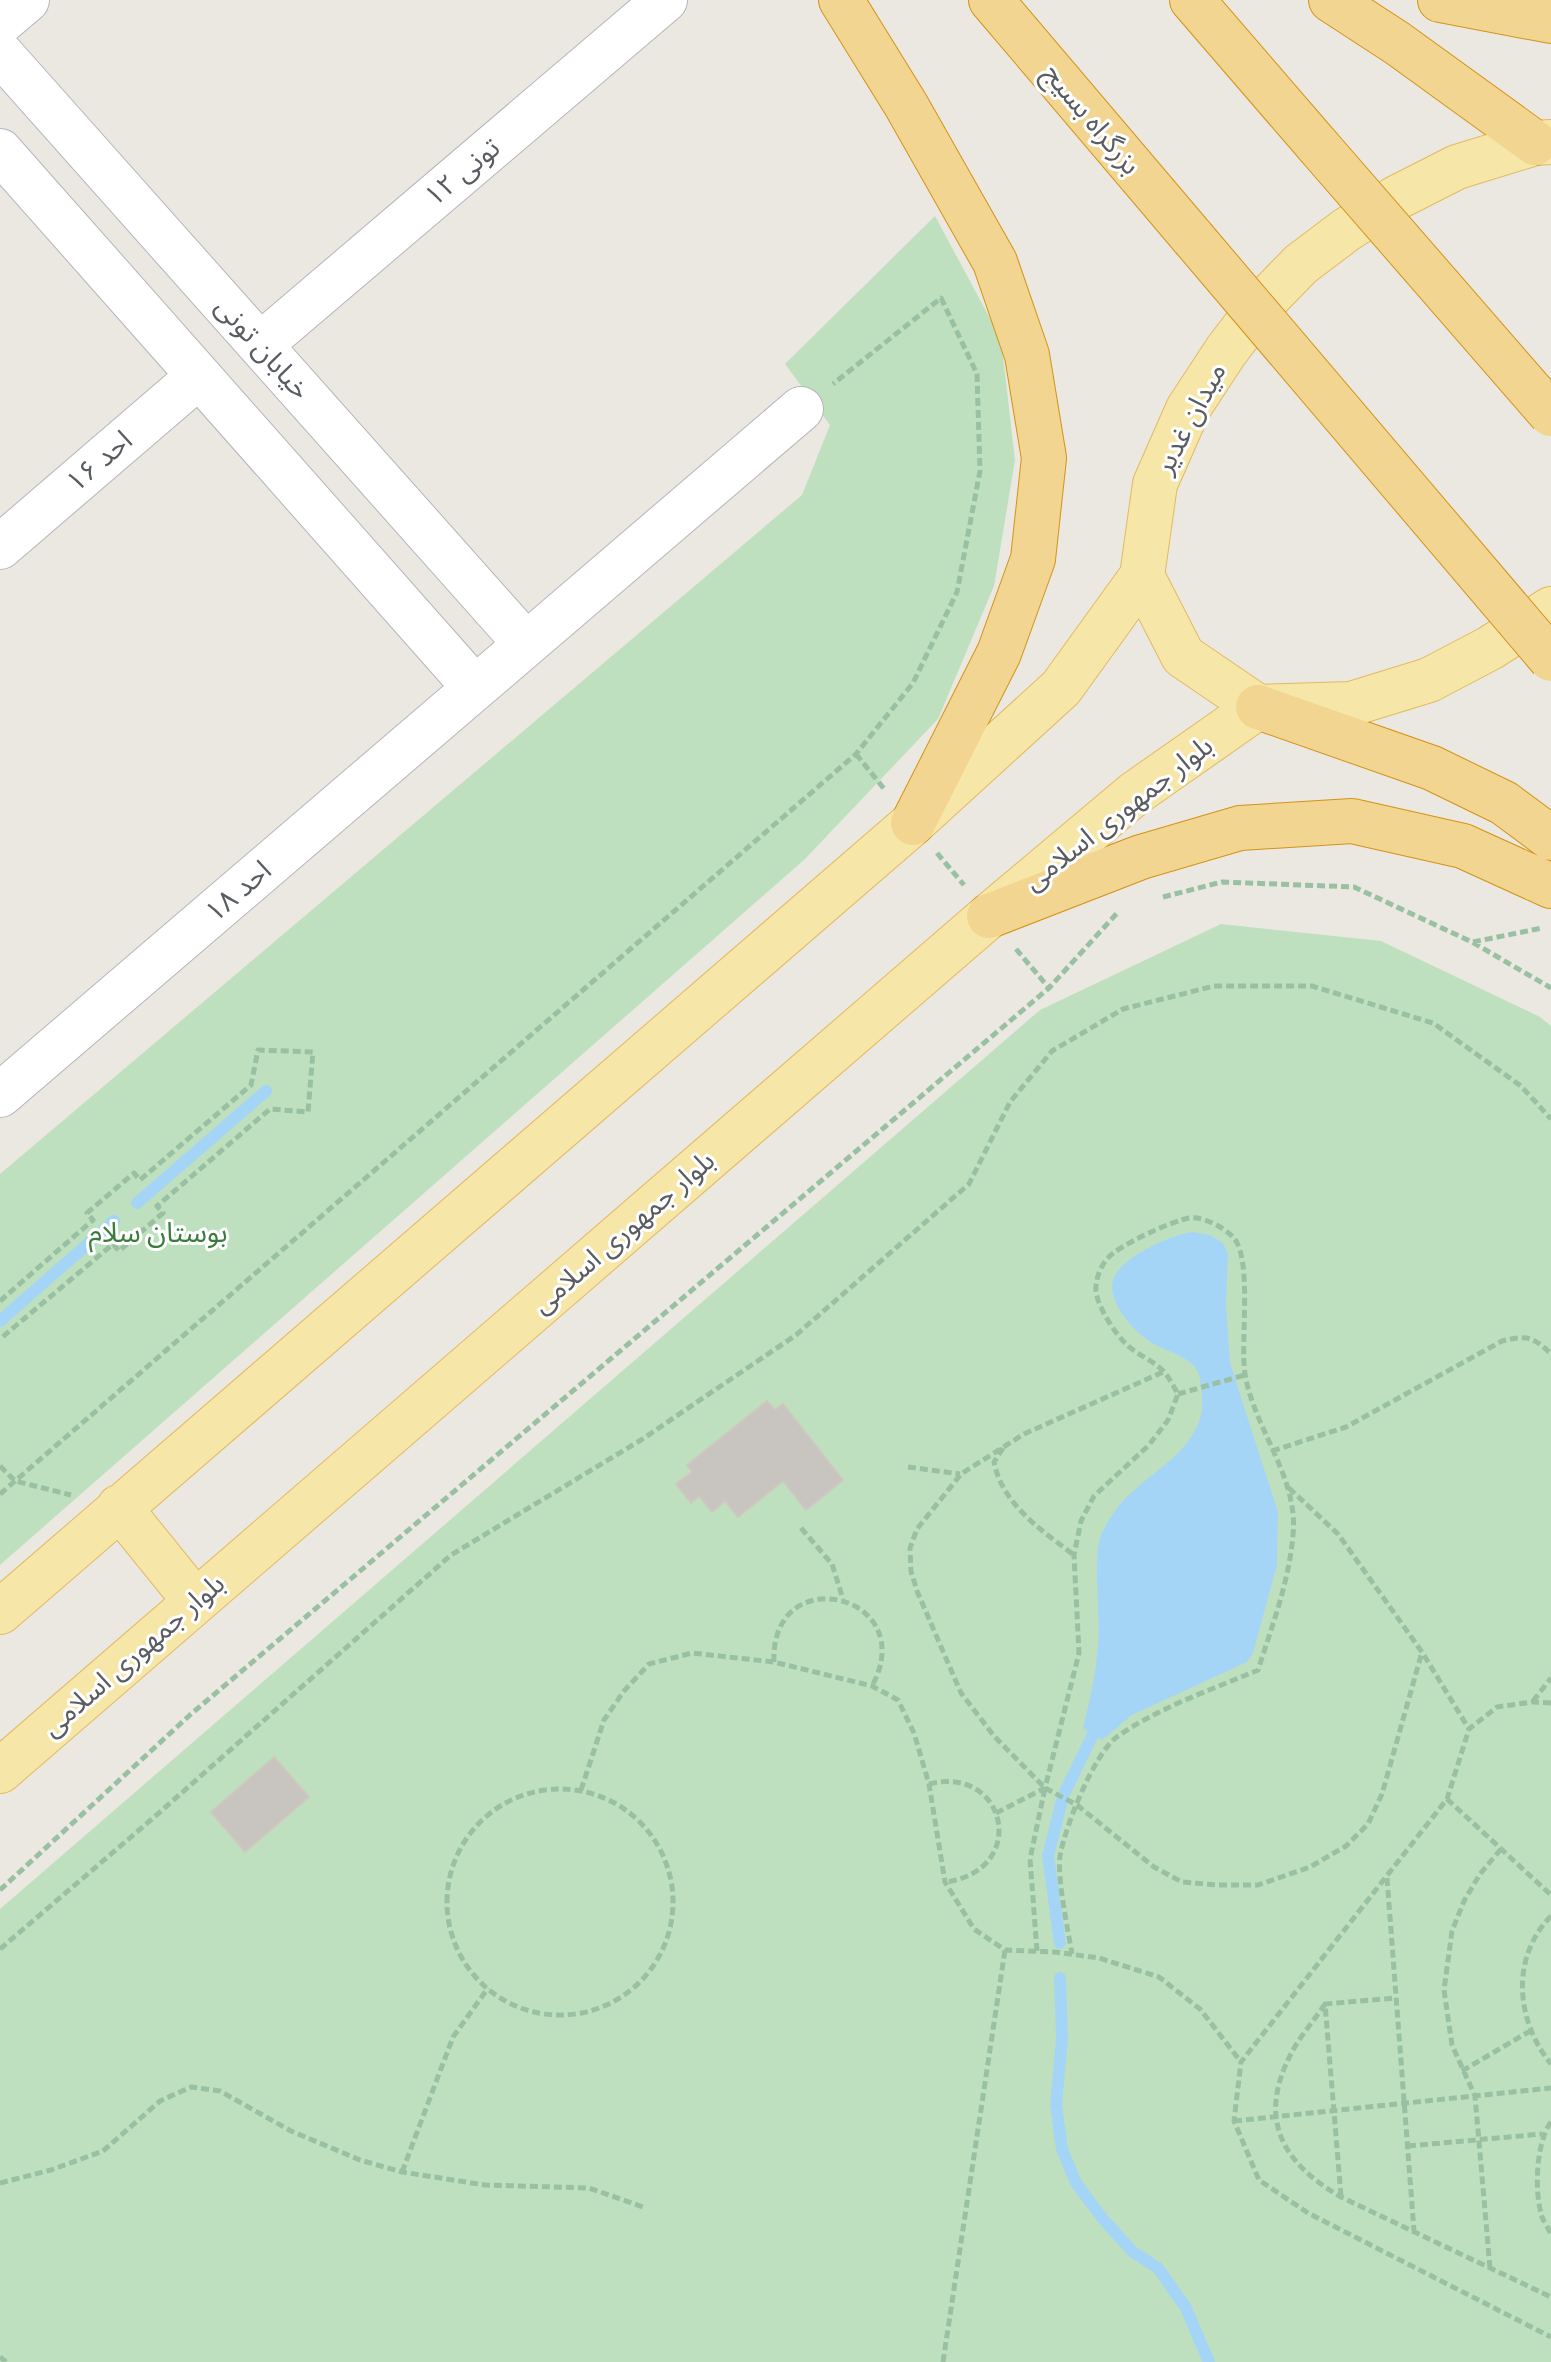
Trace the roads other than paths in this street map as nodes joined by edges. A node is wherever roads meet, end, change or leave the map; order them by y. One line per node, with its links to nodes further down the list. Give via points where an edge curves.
1 (27, 0): 9 (street)
2 (665, 0): 13 (street, تونی ۱۲)
3 (841, 0): 24 (highway, via 995,262 1027,355 1044,458 1033,559 999,653)
4 (991, 0): 21 (highway, بزرگراه بسیج, bridge)
5 (1192, 0): 16 (highway, bridge)
6 (1331, 0): 11 (highway)
7 (1440, 0): 8 (highway)
8 (1551, 21)
9 (0, 23)
10 (0, 53): 13 (street, خیابان تونی)
11 (1543, 142): 18 (main road, میدان غدیر, via 1457,167 1396,198 1301,264 1262,304 1188,409 1155,484)
12 (0, 151): 14 (street)
13 (260, 345): 20 (street, خیابان تونی)
14 (199, 376): 17 (street, احد ۱۶); 22 (street)
15 (801, 409): 20 (street, احد ۱۸)
16 (1551, 414)
17 (0, 547)
18 (1142, 576): 23 (main road, via 1183,656); 24 (main road, via 1061,688)
19 (1551, 609): 23 (main road, via 1429,680 1351,704)
20 (526, 644): 22 (street, احد ۱۸)
21 (1551, 659)
22 (475, 688): 28 (street, احد ۱۸)
23 (1258, 707): 25 (highway, via 1432,768 1504,803); 27 (main road, بلوار جمهوری اسلامی, via 1134,794)
24 (913, 823): 29 (main road)
25 (1551, 838)
26 (1551, 886): 27 (highway, via 1463,846 1352,821 1240,828 1141,857)
27 (989, 916): 30 (main road, بلوار جمهوری اسلامی)
28 (0, 1095)
29 (119, 1507): 30 (main road); 31 (main road)
30 (195, 1601): 32 (main road, بلوار جمهوری اسلامی)
31 (0, 1612)
32 (0, 1771)

